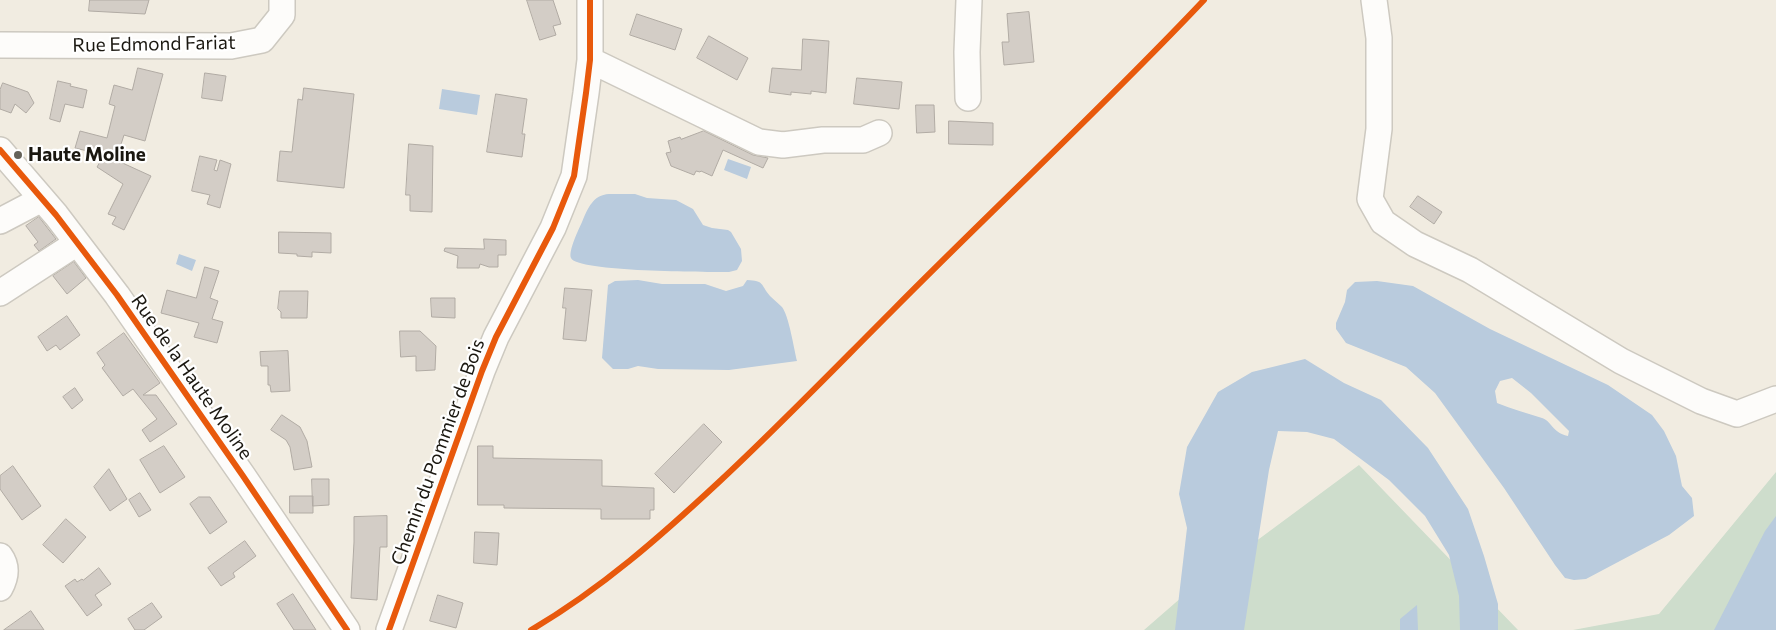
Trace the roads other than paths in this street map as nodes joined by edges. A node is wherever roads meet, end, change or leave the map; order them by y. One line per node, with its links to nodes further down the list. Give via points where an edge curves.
1 (282, 0): 5 (street, Rue Edmond Fariat, via 282,15 262,40 231,46)
2 (590, 0): 6 (street, Chemin du Pommier de Bois)
3 (969, 0): 7 (street)
4 (1374, 0): 14 (street, via 1379,38 1379,129 1370,199 1383,222 1621,361 1701,401 1737,414)
5 (0, 45)
6 (590, 60): 8 (street, via 759,142 783,145 862,140); 18 (street, Chemin du Pommier de Bois, via 574,176 553,228 496,337 482,371)
7 (968, 98)
8 (879, 134)
9 (0, 150): 10 (street, Rue de la Haute Moline)
10 (42, 198): 11 (street); 12 (street, Rue de la Haute Moline)
11 (0, 221)
12 (77, 244): 13 (street); 17 (street, Rue de la Haute Moline, via 117,295)
13 (0, 293)
14 (1776, 399)
15 (0, 556): 16 (street, via 4,562 5,578)
16 (0, 588)
17 (347, 630)
18 (389, 630)

